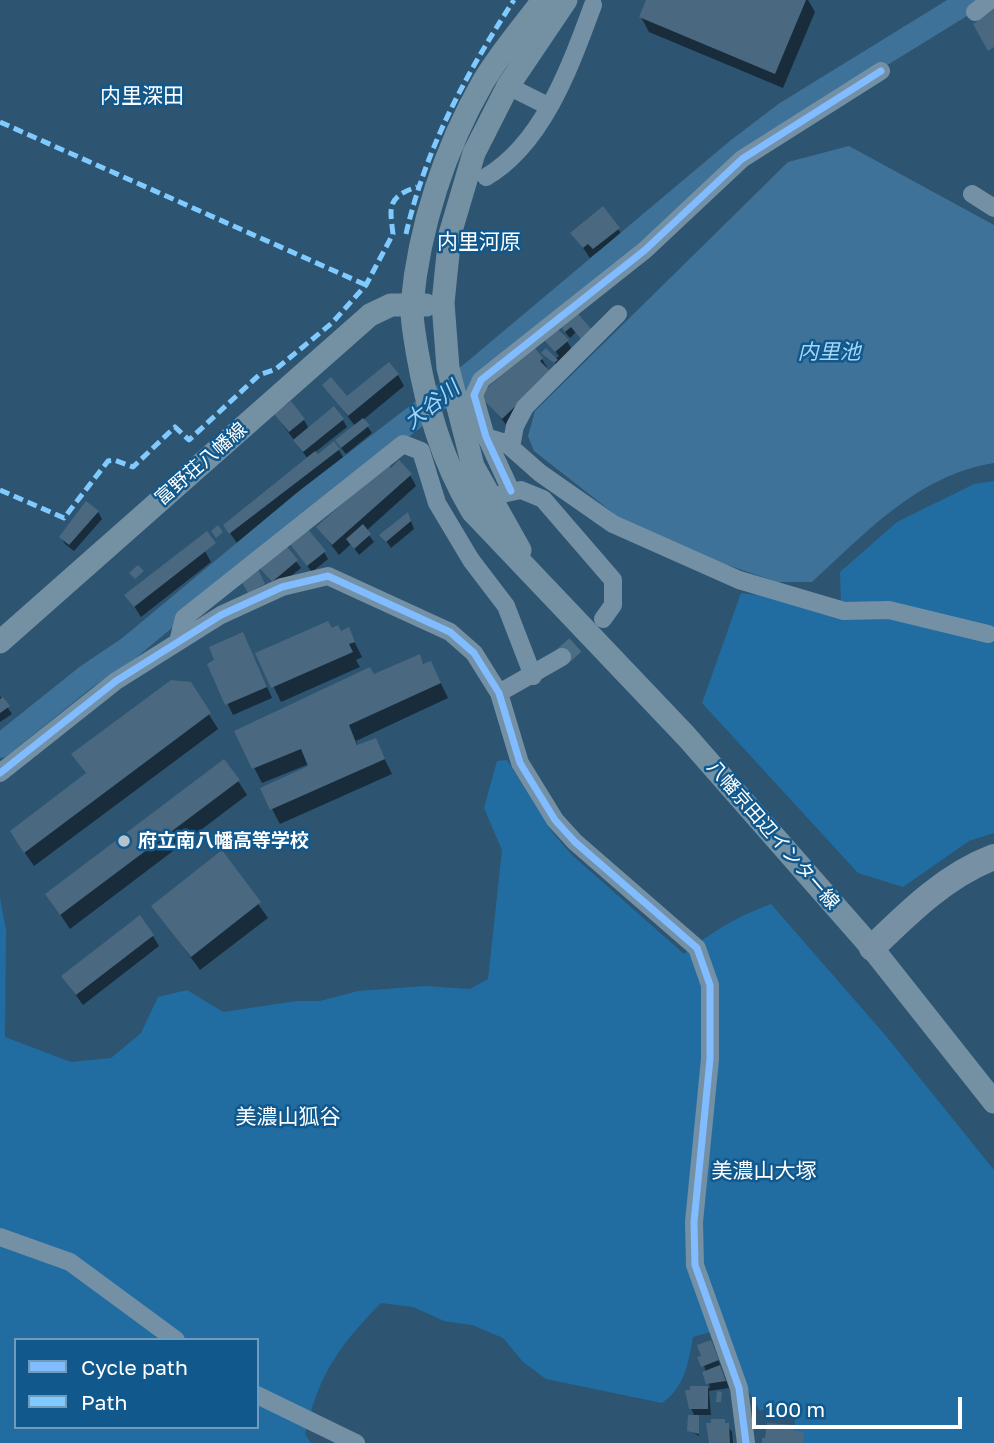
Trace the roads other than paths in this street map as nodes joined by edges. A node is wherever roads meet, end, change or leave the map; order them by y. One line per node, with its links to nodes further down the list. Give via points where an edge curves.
1 (543, 0): 13 (main road, via 485,79 454,140 432,200)
2 (566, 0): 7 (main road)
3 (990, 0): 5 (street)
4 (593, 5): 8 (street)
5 (975, 12)
6 (881, 71): 15 (street, via 742,159 645,250 481,380 474,396)
7 (508, 86): 8 (street); 12 (main road, via 464,183 450,234)
8 (548, 106): 9 (street, via 502,168)
9 (486, 177)
10 (972, 194): 11 (street)
11 (994, 208)
12 (443, 303): 13 (main road, 富野荘八幡線); 17 (main road, 八幡京田辺インター線, via 448,368 473,467)
13 (412, 306): 18 (main road, 八幡京田辺インター線, via 431,419 449,472); 22 (main road, 富野荘八幡線, via 391,305 370,315)
14 (618, 314): 16 (street, via 525,407)
15 (486, 437): 16 (street); 17 (street)
16 (510, 447): 21 (street, via 613,524 739,580 844,611 889,610)
17 (501, 495): 18 (street); 19 (main road, 八幡京田辺インター線); 20 (street, via 521,490 543,499 613,580 612,605)
18 (472, 511): 19 (main road, 八幡京田辺インター線)
19 (539, 581): 30 (main road, 八幡京田辺インター線, via 686,736)
20 (603, 619)
21 (988, 634)
22 (0, 642)
23 (178, 642): 25 (street, via 184,618 403,444 421,451 437,503 506,606); 26 (street, via 221,615 282,587 328,576 450,632 474,653); 27 (street, via 116,681)
24 (562, 657): 25 (street)
25 (533, 676): 26 (street)
26 (499, 693): 36 (street, via 520,763 555,820 697,948 710,985 710,1059 694,1222 695,1265 739,1388)
27 (0, 773)
28 (994, 857): 30 (highway, via 920,902)
29 (994, 870): 30 (highway)
30 (872, 948): 31 (main road, 八幡京田辺インター線)
31 (994, 1101)
32 (0, 1237): 33 (street, via 70,1262)
33 (173, 1338)
34 (259, 1396): 35 (street)
35 (356, 1443)
36 (746, 1443)

